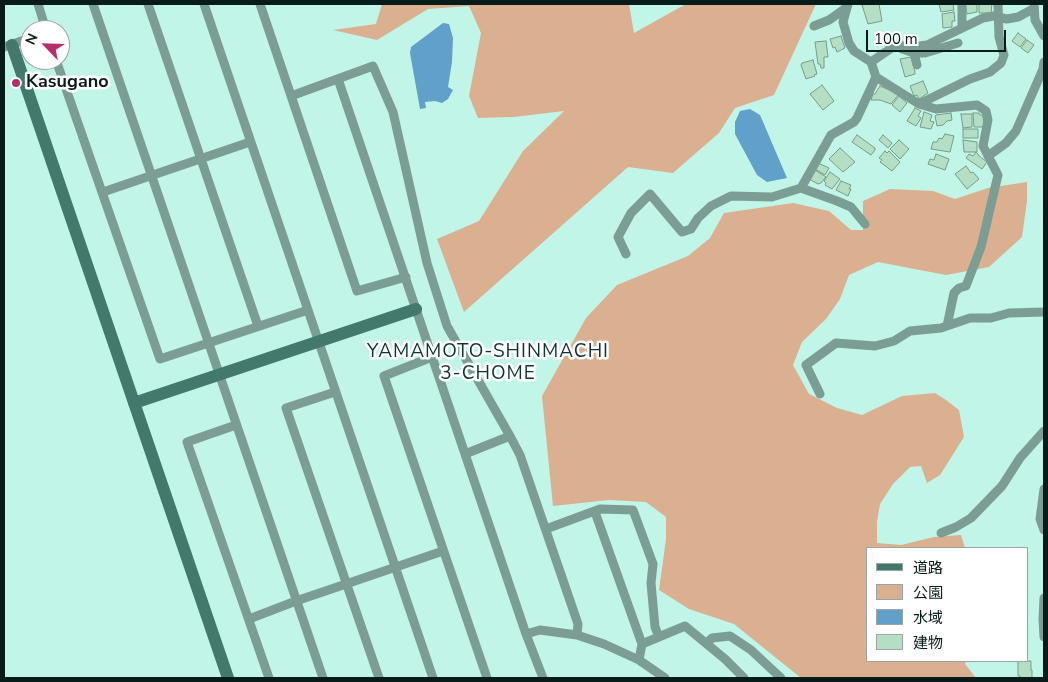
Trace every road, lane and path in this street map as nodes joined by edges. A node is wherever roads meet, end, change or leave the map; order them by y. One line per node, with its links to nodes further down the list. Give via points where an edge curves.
1 (38, 4): 11 (street)
2 (93, 4): 31 (street)
3 (148, 4): 30 (street)
4 (204, 4): 28 (street)
5 (260, 4): 26 (street)
6 (962, 4): 13 (street)
7 (998, 4): 10 (street)
8 (847, 6): 12 (street, via 829,20); 20 (street, via 843,22 849,43 854,51)
9 (1033, 6): 10 (street, via 1018,17); 14 (street, via 1035,20)
10 (998, 17): 13 (street, via 983,18); 27 (street, via 1004,54 1001,63 990,72)
11 (43, 20)
12 (814, 26)
13 (962, 27): 17 (street, via 928,45)
14 (1044, 36)
15 (20, 42): 18 (street)
16 (958, 43): 19 (street)
17 (896, 45): 19 (street); 20 (street)
18 (8, 46): 48 (street)
19 (914, 53): 22 (street)
20 (870, 62): 24 (street)
21 (1044, 62): 29 (street, via 1016,131)
22 (916, 65)
23 (60, 70): 33 (street)
24 (876, 78): 27 (street); 32 (street, via 857,118 831,135)
25 (338, 79): 26 (street); 36 (street); 51 (street, via 373,66 393,112 426,263 447,326)
26 (291, 96): 36 (street, via 357,291)
27 (919, 104): 29 (street, via 936,109 977,105 986,112 988,120 983,146)
28 (250, 142): 30 (street); 38 (street)
29 (988, 156): 41 (street, via 998,175 993,201 970,280 954,293)
30 (202, 158): 31 (street); 40 (street)
31 (152, 175): 33 (street); 43 (street)
32 (801, 188): 34 (street, via 851,207); 35 (street, via 772,197 731,196 712,206 691,229 682,232 650,194 631,213 618,237)
33 (103, 192): 43 (street, via 160,359)
34 (865, 224)
35 (626, 254)
36 (406, 277): 37 (street)
37 (416, 308): 42 (street); 44 (street)
38 (308, 310): 40 (street); 42 (street)
39 (1044, 312): 41 (street, via 970,318)
40 (258, 326): 43 (street)
41 (947, 326): 47 (street, via 910,331 894,341 875,346 836,343 806,365)
42 (318, 342): 45 (street); 46 (street)
43 (208, 343): 45 (street)
44 (432, 357): 52 (street); 58 (street, via 384,376)
45 (220, 376): 48 (street); 49 (street)
46 (336, 392): 59 (street); 60 (street, via 286,408)
47 (820, 394)
48 (134, 404): 71 (street)
49 (236, 425): 62 (street); 63 (street, via 187,442)
50 (1044, 431): 57 (street, via 1020,458 1002,486 971,518)
51 (510, 436): 52 (street); 55 (street)
52 (465, 454): 64 (street)
53 (1044, 490): 56 (street, via 1040,519)
54 (595, 512): 55 (street); 66 (street, via 600,509 633,510 653,564 651,583); 69 (street)
55 (546, 529): 65 (street, via 578,624)
56 (1044, 530)
57 (941, 533)
58 (443, 551): 59 (street); 76 (street)
59 (394, 567): 60 (street); 75 (street)
60 (346, 584): 62 (street); 74 (street)
61 (1044, 598): 67 (street)
62 (296, 601): 63 (street); 73 (street)
63 (249, 619): 72 (street)
64 (526, 634): 65 (street, via 540,630); 77 (street)
65 (578, 635): 70 (street)
66 (659, 637): 68 (street, via 685,626); 69 (street)
67 (1044, 637)
68 (706, 642): 79 (street); 80 (street, via 730,636 751,650)
69 (642, 644): 70 (street)
70 (639, 660): 78 (street)
71 (228, 678)
72 (269, 678)
73 (323, 678)
74 (379, 678)
75 (433, 678)
76 (487, 678)
77 (543, 678)
78 (665, 678)
79 (744, 678)
80 (781, 678)

